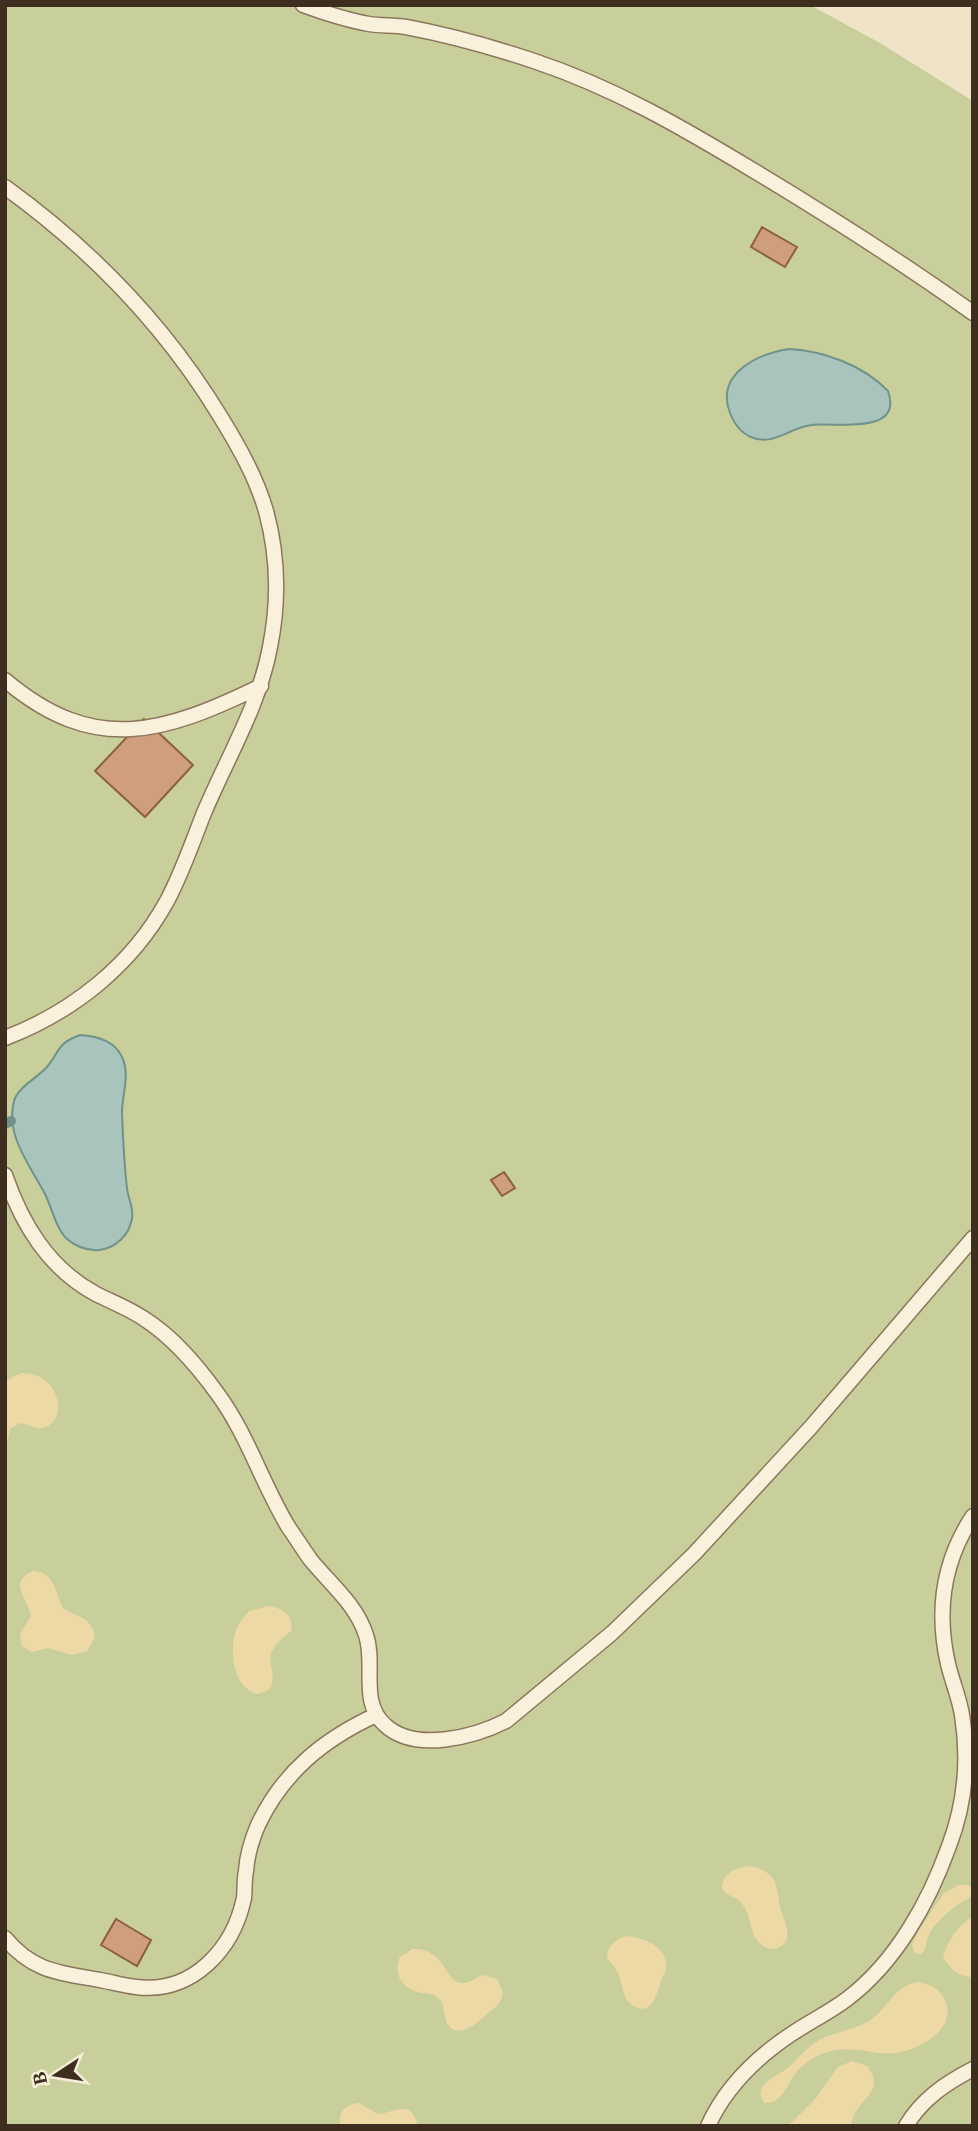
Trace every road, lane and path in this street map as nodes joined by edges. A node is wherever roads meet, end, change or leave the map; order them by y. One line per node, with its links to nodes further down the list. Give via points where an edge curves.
1 (303, 5): 3 (lane, via 336,17 470,41 620,95 702,138 816,208)
2 (5, 187): 5 (lane, via 64,232 139,305 203,387 244,455 266,511 276,579 276,613)
3 (973, 313)
4 (5, 680): 5 (lane, via 51,713 76,723 132,730 160,727)
5 (261, 686): 6 (lane, via 183,866 146,934 93,988 63,1010)
6 (5, 1038)
7 (5, 1175): 10 (lane, via 26,1226 57,1265 75,1281 133,1311 166,1335 239,1424 289,1527 359,1617 370,1655 369,1689)
8 (973, 1238): 10 (lane, via 694,1554 612,1633 522,1709 488,1730 442,1740 407,1737)
9 (973, 1516): 13 (lane, via 956,1546 943,1594 944,1643 962,1713 965,1780 950,1845 935,1881 918,1915 872,1976 849,1998 749,2067)
10 (376, 1715): 11 (lane, via 323,1744 285,1781 254,1838 232,1934 214,1959 191,1977 173,1985 135,1987 62,1975 27,1959)
11 (5, 1938)
12 (973, 2069): 14 (lane, via 938,2089)
13 (708, 2126)
14 (906, 2126)

